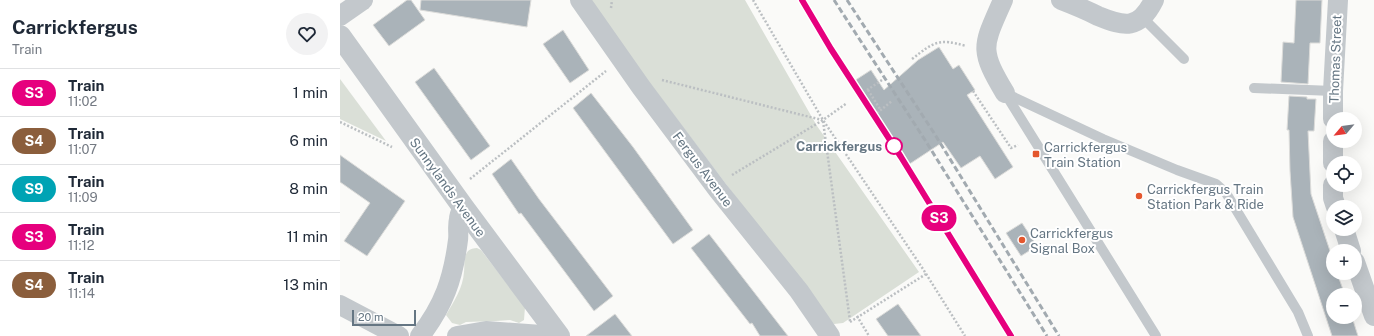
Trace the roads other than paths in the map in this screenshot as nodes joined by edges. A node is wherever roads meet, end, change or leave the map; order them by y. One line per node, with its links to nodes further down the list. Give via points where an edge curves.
1 (363, 0): 7 (street)
2 (580, 0): 24 (street, Fergus Avenue, via 715,186 799,291)
3 (1002, 0): 13 (street, via 989,33 986,52 990,68)
4 (1061, 0): 8 (street, via 1118,24 1131,24)
5 (1154, 0): 8 (street)
6 (1338, 0): 12 (street, Thomas Street)
7 (340, 16)
8 (1142, 16): 10 (lane)
9 (340, 36): 15 (street, Sunnylands Avenue)
10 (1184, 59)
11 (1254, 88): 12 (lane)
12 (1333, 91): 14 (street, Thomas Street)
13 (1004, 93): 25 (lane); 26 (lane, via 1103,139 1220,187 1298,312)
14 (1333, 112)
15 (458, 200): 20 (street, via 458,239 450,283 442,304); 23 (street, Sunnylands Avenue)
16 (1361, 280): 18 (street)
17 (340, 304): 19 (street)
18 (1374, 316)
19 (399, 336)
20 (420, 336)
21 (457, 336): 22 (street, via 486,331)
22 (555, 336)
23 (559, 336)
24 (829, 336)
25 (1156, 336)
26 (1308, 336)

